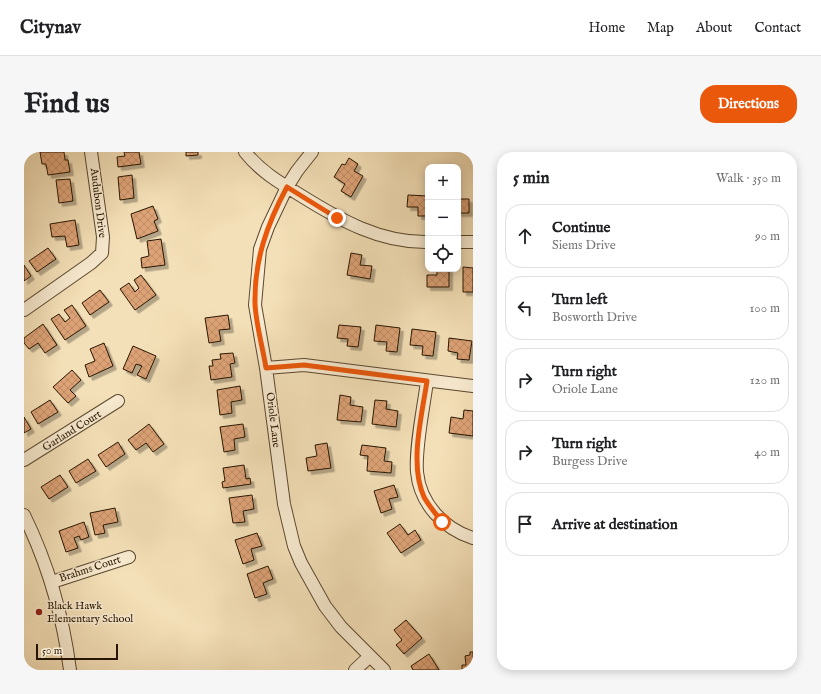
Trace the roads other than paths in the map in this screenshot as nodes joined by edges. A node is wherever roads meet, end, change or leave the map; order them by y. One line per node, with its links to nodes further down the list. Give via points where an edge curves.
1 (91, 152): 8 (street, Audubon Drive, via 103,237 102,253)
2 (245, 152): 4 (street, via 259,167)
3 (312, 152): 4 (street, Oriole Lane)
4 (287, 187): 5 (street, via 337,218 372,234 385,238); 9 (street, Oriole Lane, via 260,249 255,305)
5 (425, 242)
6 (461, 242): 7 (street)
7 (473, 242)
8 (24, 310)
9 (266, 368): 10 (street, via 304,365); 18 (street, Oriole Lane, via 284,504 296,552 325,606)
10 (427, 381): 11 (street); 15 (street, via 417,458 420,486 430,507 442,522 460,534)
11 (473, 386)
12 (118, 401): 13 (street, Garland Court)
13 (24, 460)
14 (24, 515): 17 (street)
15 (473, 538)
16 (129, 556): 17 (street, Brahms Court)
17 (52, 582): 19 (street, via 67,643)
18 (370, 656): 20 (street); 21 (street, Oriole Lane)
19 (70, 670)
20 (355, 670)
21 (384, 670)

